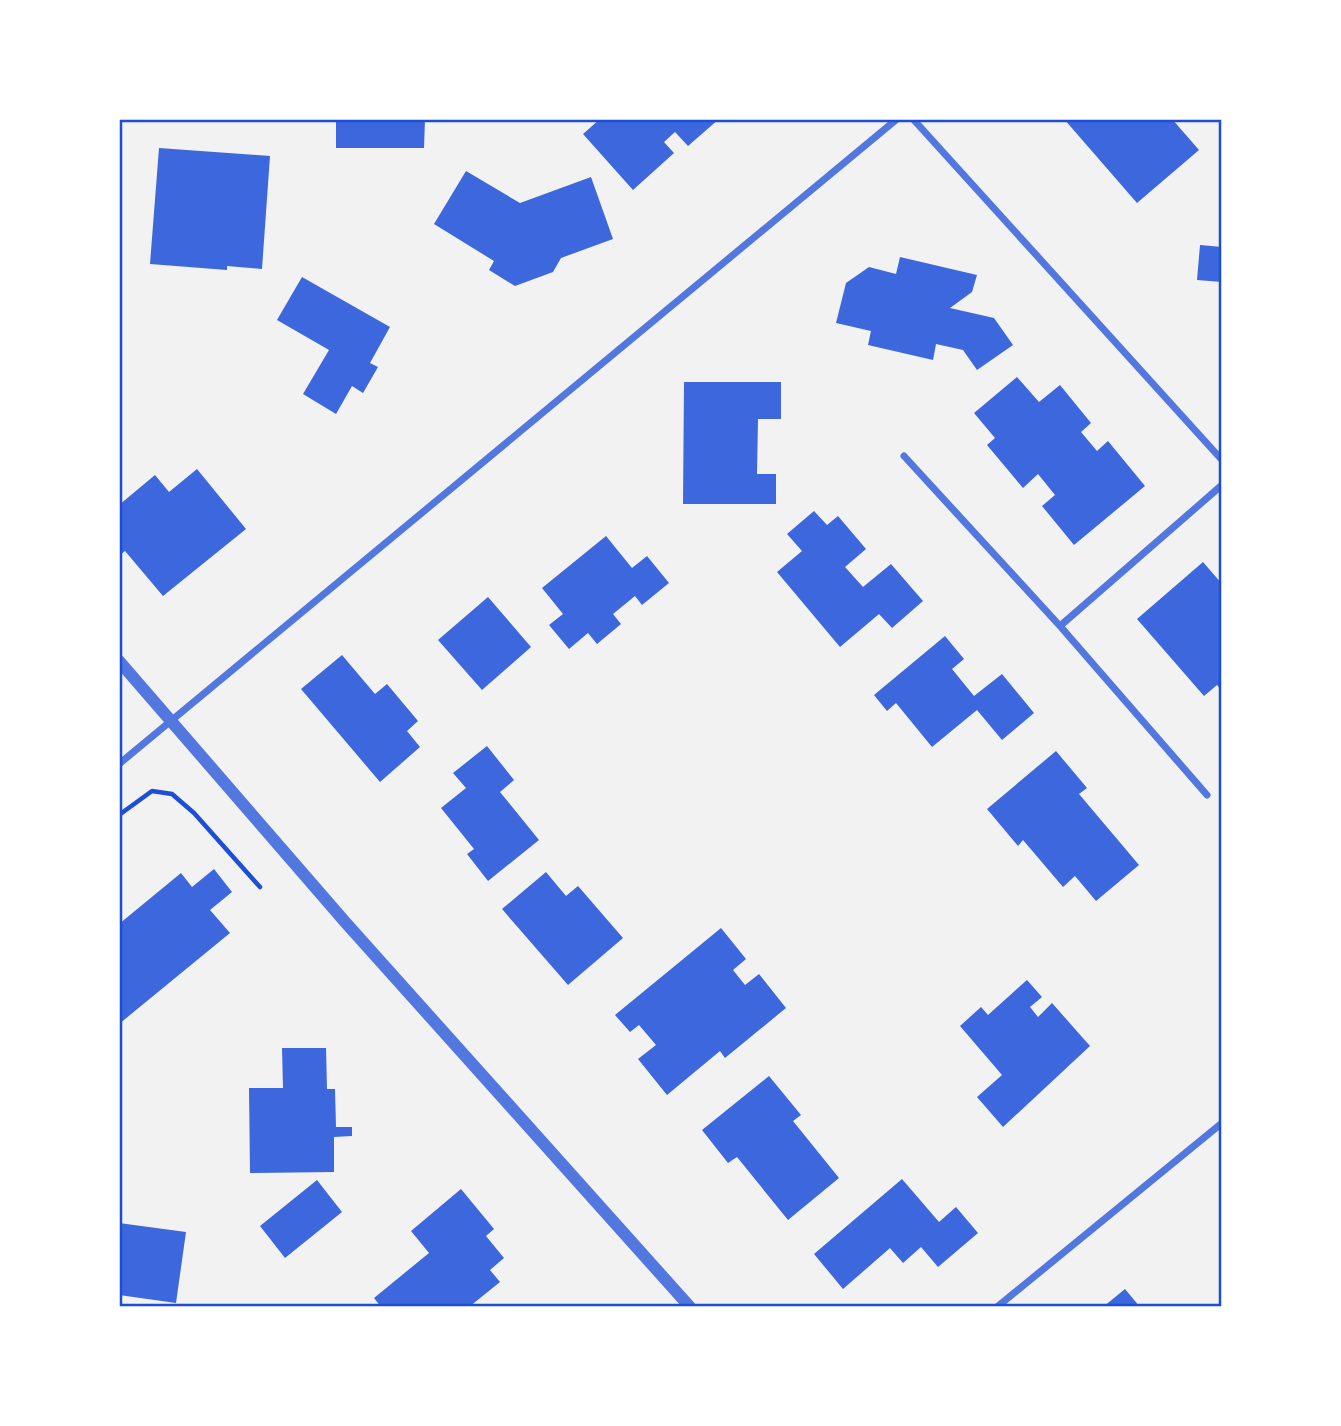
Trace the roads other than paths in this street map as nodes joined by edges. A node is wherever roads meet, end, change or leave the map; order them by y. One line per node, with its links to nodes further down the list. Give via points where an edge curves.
1 (897, 119): 8 (street)
2 (913, 119): 4 (street)
3 (904, 456): 6 (street)
4 (1222, 460)
5 (1222, 485): 6 (street)
6 (1059, 626): 10 (street)
7 (119, 661): 8 (street)
8 (172, 720): 9 (street); 12 (street, via 346,923)
9 (119, 764)
10 (1207, 795)
11 (1222, 1123): 13 (street)
12 (690, 1307)
13 (997, 1307)

